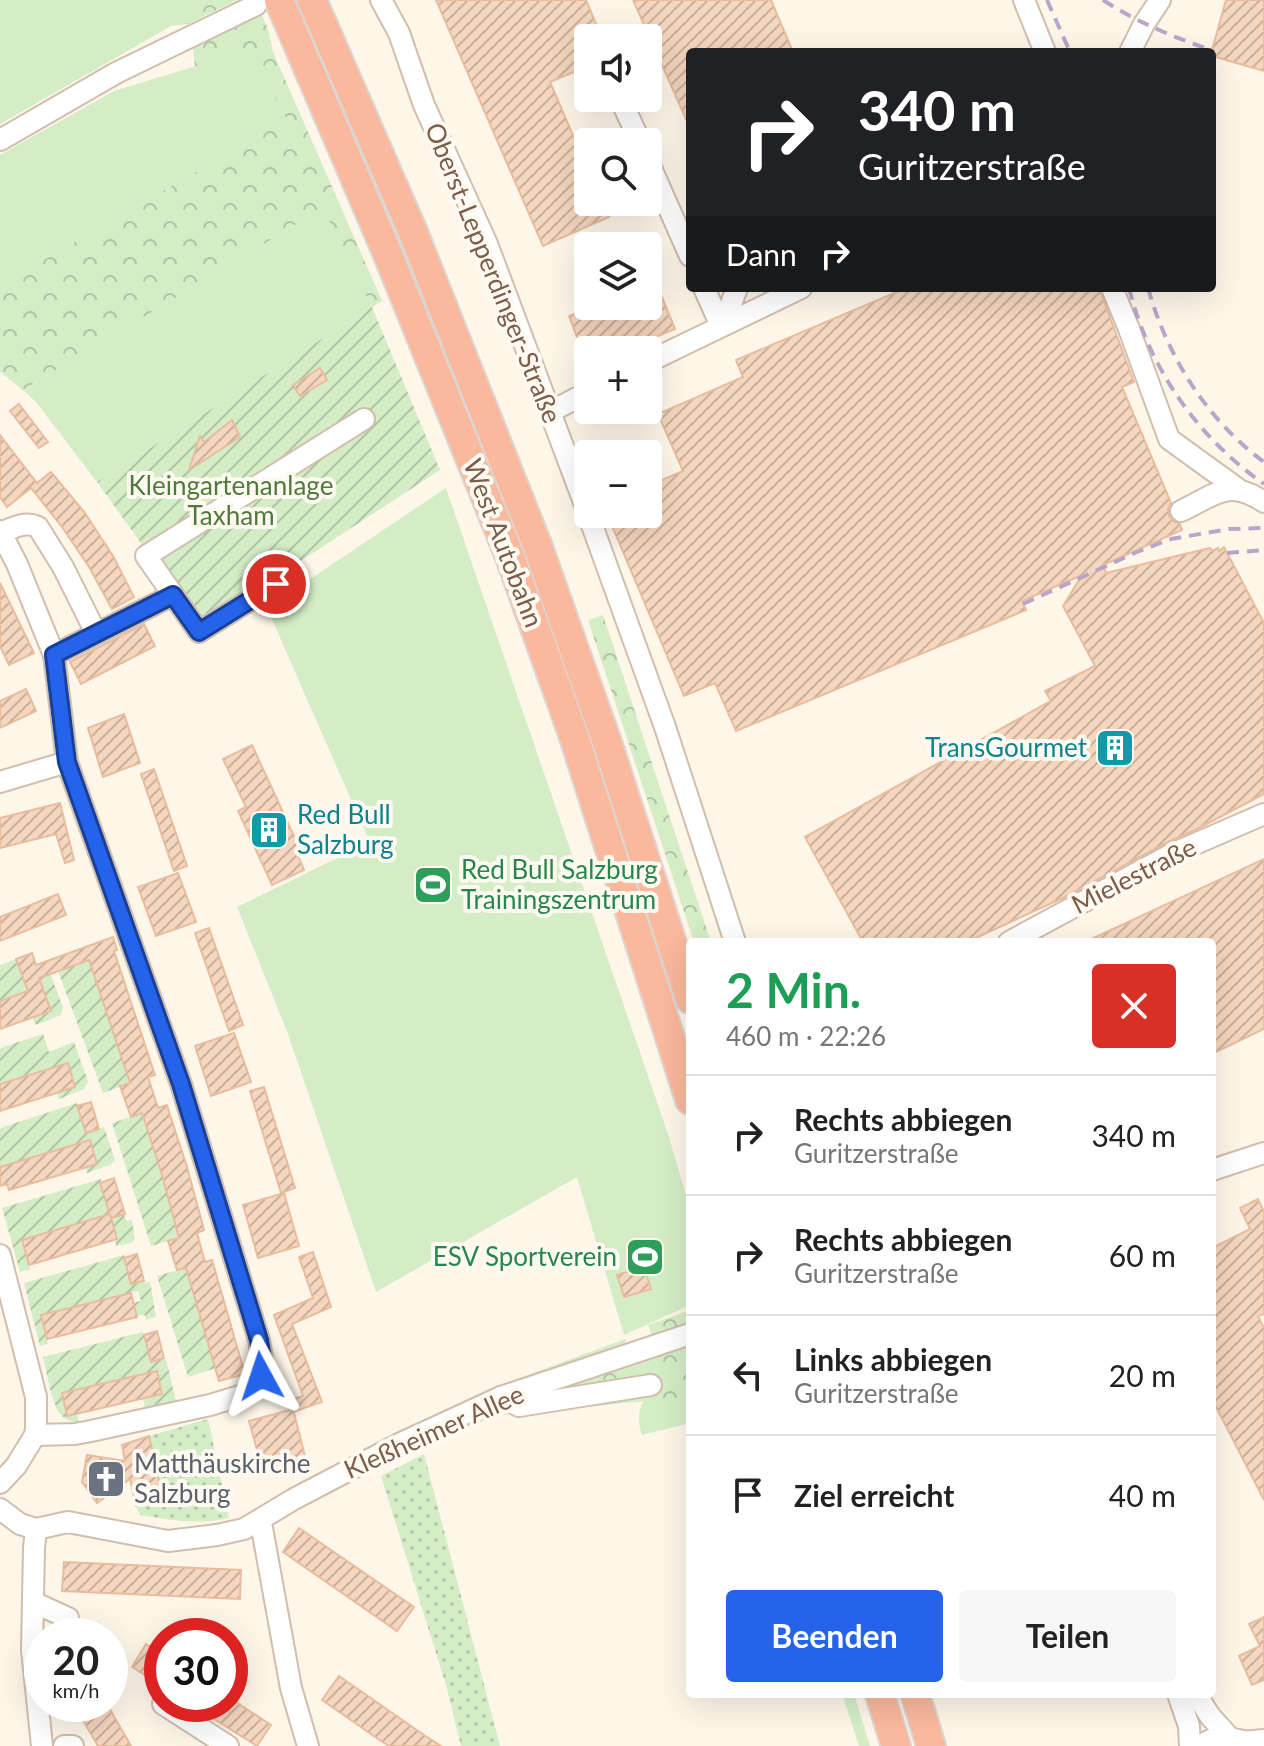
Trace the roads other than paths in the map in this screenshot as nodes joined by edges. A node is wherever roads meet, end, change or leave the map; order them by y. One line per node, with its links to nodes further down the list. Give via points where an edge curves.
1 (312, 0): 40 (highway, West Autobahn, via 413,232 538,547)
2 (381, 0): 7 (street, Oberst-Lepperdinger-Straße)
3 (398, 0): 7 (street, Oberst-Lepperdinger-Straße)
4 (1024, 0): 8 (street)
5 (1160, 0): 9 (street)
6 (267, 2): 10 (street, via 116,73); 41 (highway, West Autobahn, via 386,250 510,557 574,737)
7 (399, 33): 20 (street, Oberst-Lepperdinger-Straße)
8 (1043, 48)
9 (1132, 48)
10 (0, 140)
11 (662, 193): 12 (street)
12 (686, 247)
13 (707, 292): 17 (street)
14 (736, 292): 17 (street)
15 (792, 292): 17 (street)
16 (1114, 292): 23 (street, via 1169,439)
17 (728, 322): 18 (street)
18 (662, 355)
19 (574, 399): 20 (street)
20 (550, 412): 22 (street, Oberst-Lepperdinger-Straße)
21 (364, 419): 29 (street, via 146,556)
22 (574, 476)
23 (1238, 489): 24 (street); 25 (street, via 1226,489)
24 (1264, 502)
25 (1181, 511)
26 (593, 528): 38 (street, Oberst-Lepperdinger-Straße)
27 (1, 532): 30 (street, via 25,524 38,527); 31 (street)
28 (276, 584): 29 (street, via 199,632)
29 (173, 595): 30 (street)
30 (96, 633): 31 (street)
31 (54, 655): 32 (street)
32 (67, 762): 33 (street); 48 (street, via 181,1084 263,1365 261,1376 243,1395 100,1430)
33 (0, 782)
34 (1264, 802): 37 (street, Mielestraße)
35 (1264, 814): 37 (street, Mielestraße)
36 (1264, 825): 37 (street, Mielestraße)
37 (1218, 833): 39 (street, Mielestraße)
38 (734, 938)
39 (1016, 938)
40 (686, 987)
41 (686, 1087)
42 (1264, 1153): 43 (street)
43 (1216, 1169)
44 (0, 1255): 48 (street, via 36,1397)
45 (686, 1335): 47 (street, Kleßheimer Allee)
46 (651, 1385): 47 (street, via 519,1406)
47 (501, 1397): 51 (street, Kleßheimer Allee, via 399,1444)
48 (35, 1435): 49 (street)
49 (0, 1483)
50 (0, 1509): 52 (street)
51 (259, 1521): 52 (street, Kleßheimer Allee, via 217,1535 168,1541 68,1522); 65 (street, via 291,1688)
52 (36, 1529): 53 (street)
53 (33, 1602): 54 (street); 61 (street)
54 (68, 1618)
55 (881, 1698): 66 (highway)
56 (916, 1698): 67 (highway)
57 (1179, 1698): 68 (street)
58 (1199, 1698): 60 (street, via 1210,1716)
59 (191, 1722): 64 (street)
60 (1248, 1741): 69 (street, via 1212,1739)
61 (42, 1746)
62 (64, 1746): 63 (street)
63 (73, 1746)
64 (228, 1746)
65 (308, 1746)
66 (896, 1746)
67 (931, 1746)
68 (1190, 1746)
69 (1201, 1746)

